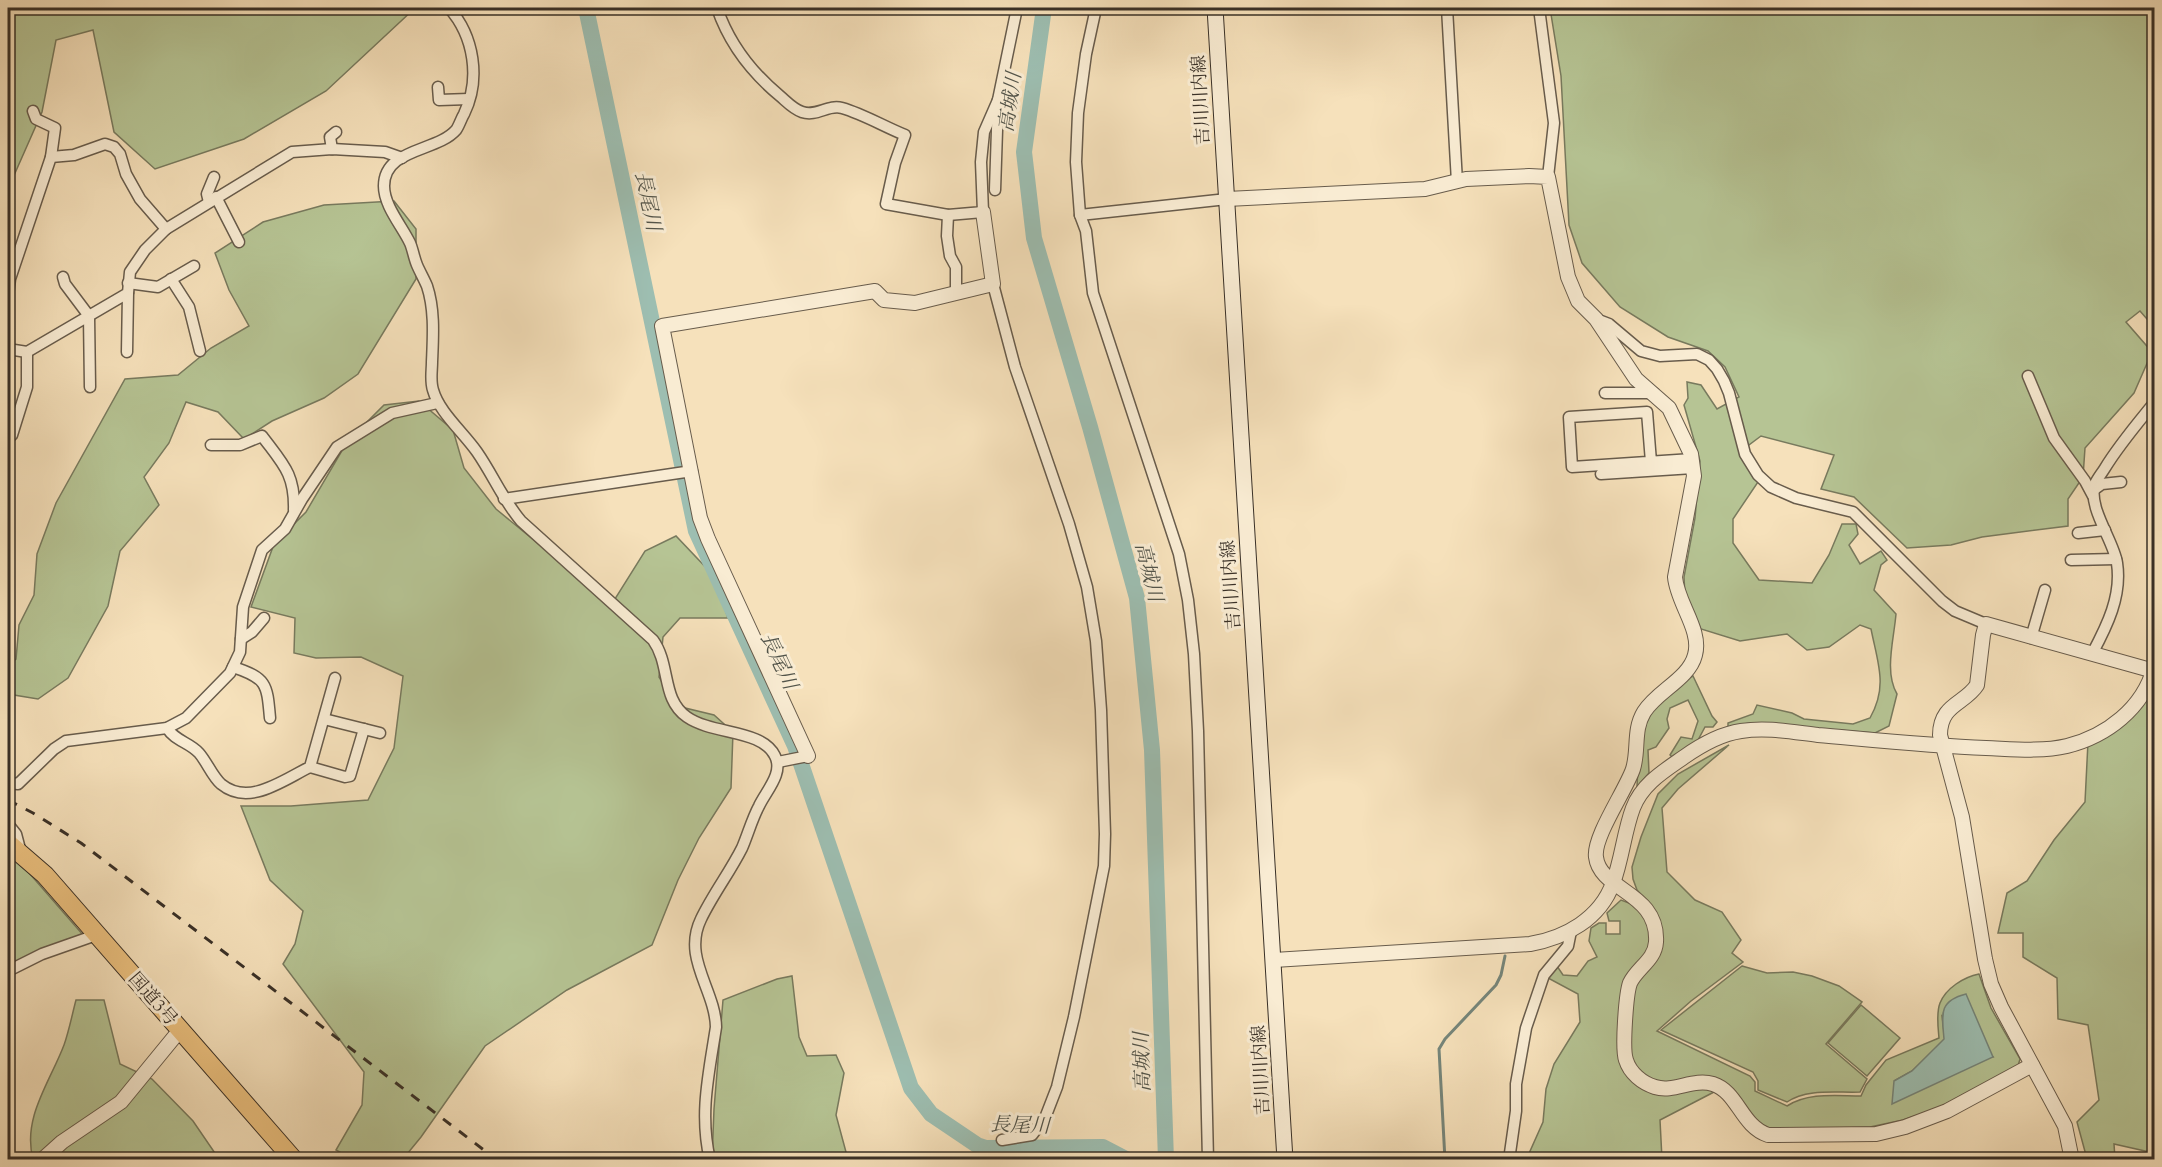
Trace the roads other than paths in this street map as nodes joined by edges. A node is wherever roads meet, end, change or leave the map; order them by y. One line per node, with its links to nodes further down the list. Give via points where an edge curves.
1 (449, 8): 9 (street, via 462,25 470,47 473,68)
2 (717, 8): 23 (street, via 747,65 793,108 812,114 843,108 905,135 886,204)
3 (1017, 8): 10 (street)
4 (1096, 8): 24 (street, via 1078,113)
5 (1215, 8): 20 (main road, 吉川川内線)
6 (1447, 8): 18 (street)
7 (1539, 8): 17 (street, via 1554,123)
8 (438, 87): 9 (street, via 439,100)
9 (469, 99): 15 (street, via 456,130)
10 (998, 100): 19 (street); 22 (street, via 984,132)
11 (33, 111): 14 (street, via 36,119 55,128)
12 (330, 132): 13 (street)
13 (332, 149): 15 (street, via 385,152); 21 (street, via 292,152)
14 (51, 157): 25 (street, via 74,155 105,144 114,147 140,199); 33 (street)
15 (402, 158): 44 (street, via 390,167 383,186 411,244 430,298 434,323 431,383)
16 (214, 177): 21 (street, via 207,194)
17 (1548, 177): 18 (street); 35 (street, via 1568,277 1585,310)
18 (1457, 182): 20 (street, via 1425,189)
19 (995, 190)
20 (1227, 199): 24 (street); 84 (main road, 吉川川内線)
21 (212, 200): 25 (street); 26 (street)
22 (983, 212): 23 (street); 30 (street)
23 (948, 215): 32 (street, via 947,237 956,267)
24 (1080, 215): 92 (street, via 1086,231 1093,293 1179,554 1188,600 1198,731)
25 (166, 229): 31 (street, via 130,272)
26 (238, 242)
27 (194, 266): 29 (street)
28 (63, 277): 34 (street)
29 (171, 279): 31 (street, via 158,287); 37 (street, via 189,307)
30 (993, 284): 32 (street); 88 (street, via 1015,367 1069,524 1092,612 1101,710 1105,834 1104,866 1057,1087 1045,1118 1032,1135)
31 (128, 288): 34 (street); 39 (street)
32 (956, 292): 50 (street, via 915,303 884,300 875,291 662,326)
33 (8, 295)
34 (89, 316): 38 (street); 41 (street)
35 (1596, 319): 43 (street, via 1636,379); 62 (street, via 1609,324 1647,354 1696,354 1709,360 1718,369 1729,393 1745,454 1758,475 1771,487 1796,498 1853,512 1942,601)
36 (8, 349): 38 (street)
37 (200, 351)
38 (27, 352): 46 (street, via 27,387)
39 (127, 352)
40 (2028, 376): 53 (street, via 2054,438)
41 (90, 387)
42 (1605, 393): 43 (street)
43 (1654, 393): 49 (street, via 1669,408)
44 (436, 403): 54 (street, via 468,439); 55 (street, via 392,413 337,447)
45 (2154, 403): 53 (street, via 2113,455 2095,485)
46 (8, 440)
47 (211, 445): 55 (street, via 240,445 262,436 289,472)
48 (1651, 462): 48 (street, via 1572,467 1569,417 1647,412); 49 (street)
49 (1692, 464): 51 (street); 81 (street, via 1694,476 1675,577 1696,650 1690,666 1643,714 1633,768 1596,857)
50 (686, 472): 54 (street); 75 (street, via 708,539)
51 (1601, 474)
52 (2121, 482): 53 (street, via 2102,484)
53 (2095, 494): 56 (street)
54 (504, 499): 76 (street, via 533,533 653,640 678,709 712,729 756,738 768,745)
55 (294, 513): 64 (street, via 285,529 262,550 243,607)
56 (2104, 530): 57 (street); 58 (street)
57 (2078, 533)
58 (2116, 559): 59 (street); 65 (street, via 2117,588 2108,622)
59 (2071, 560)
60 (2045, 590): 63 (street)
61 (264, 618): 64 (street)
62 (1986, 624): 63 (street); 74 (street, via 1977,685 1948,711 1940,728)
63 (2031, 638): 65 (street)
64 (241, 639): 66 (street)
65 (2092, 654): 67 (street)
66 (233, 667): 69 (street, via 252,673 264,684 270,699); 71 (street, via 195,710)
67 (2154, 669): 74 (street, via 2148,685 2126,716 2094,737 2067,746 2038,749)
68 (335, 678): 70 (street)
69 (270, 718)
70 (324, 719): 72 (street); 77 (street)
71 (167, 728): 77 (street, via 173,737 194,748 219,783 236,793 258,792); 78 (street, via 66,741 18,784)
72 (364, 729): 73 (street); 77 (street, via 350,776)
73 (380, 733)
74 (1942, 747): 81 (street, via 1771,730 1737,731 1717,738 1656,776 1645,788 1633,807); 87 (street, via 1962,817 1991,984)
75 (801, 758): 76 (street)
76 (778, 762): 91 (street, via 741,849 700,920 694,939 697,964 716,1016 704,1108)
77 (310, 767)
78 (8, 783)
79 (8, 824): 80 (street, via 16,834)
80 (14, 848): 83 (highway, 国道3号, via 45,875)
81 (1613, 882): 82 (street, via 1601,904); 87 (street, via 1641,903 1655,924 1654,953 1628,988 1625,1051 1634,1074 1650,1085 1666,1089 1693,1083 1715,1084 1731,1098 1751,1126 1768,1135 1876,1134 1947,1111)
82 (1571, 931): 84 (street, via 1530,944); 94 (street, via 1568,945 1544,975 1526,1028)
83 (96, 935): 85 (street); 86 (highway, 国道3号)
84 (1274, 960): 93 (main road, 吉川川内線)
85 (8, 971)
86 (180, 1030): 89 (street, via 122,1102); 90 (highway, 国道3号)
87 (2032, 1065): 95 (street, via 2065,1126)
88 (1002, 1140)
89 (42, 1160)
90 (294, 1160)
91 (710, 1160)
92 (1208, 1160)
93 (1285, 1160)
94 (1509, 1160)
95 (2072, 1160)

